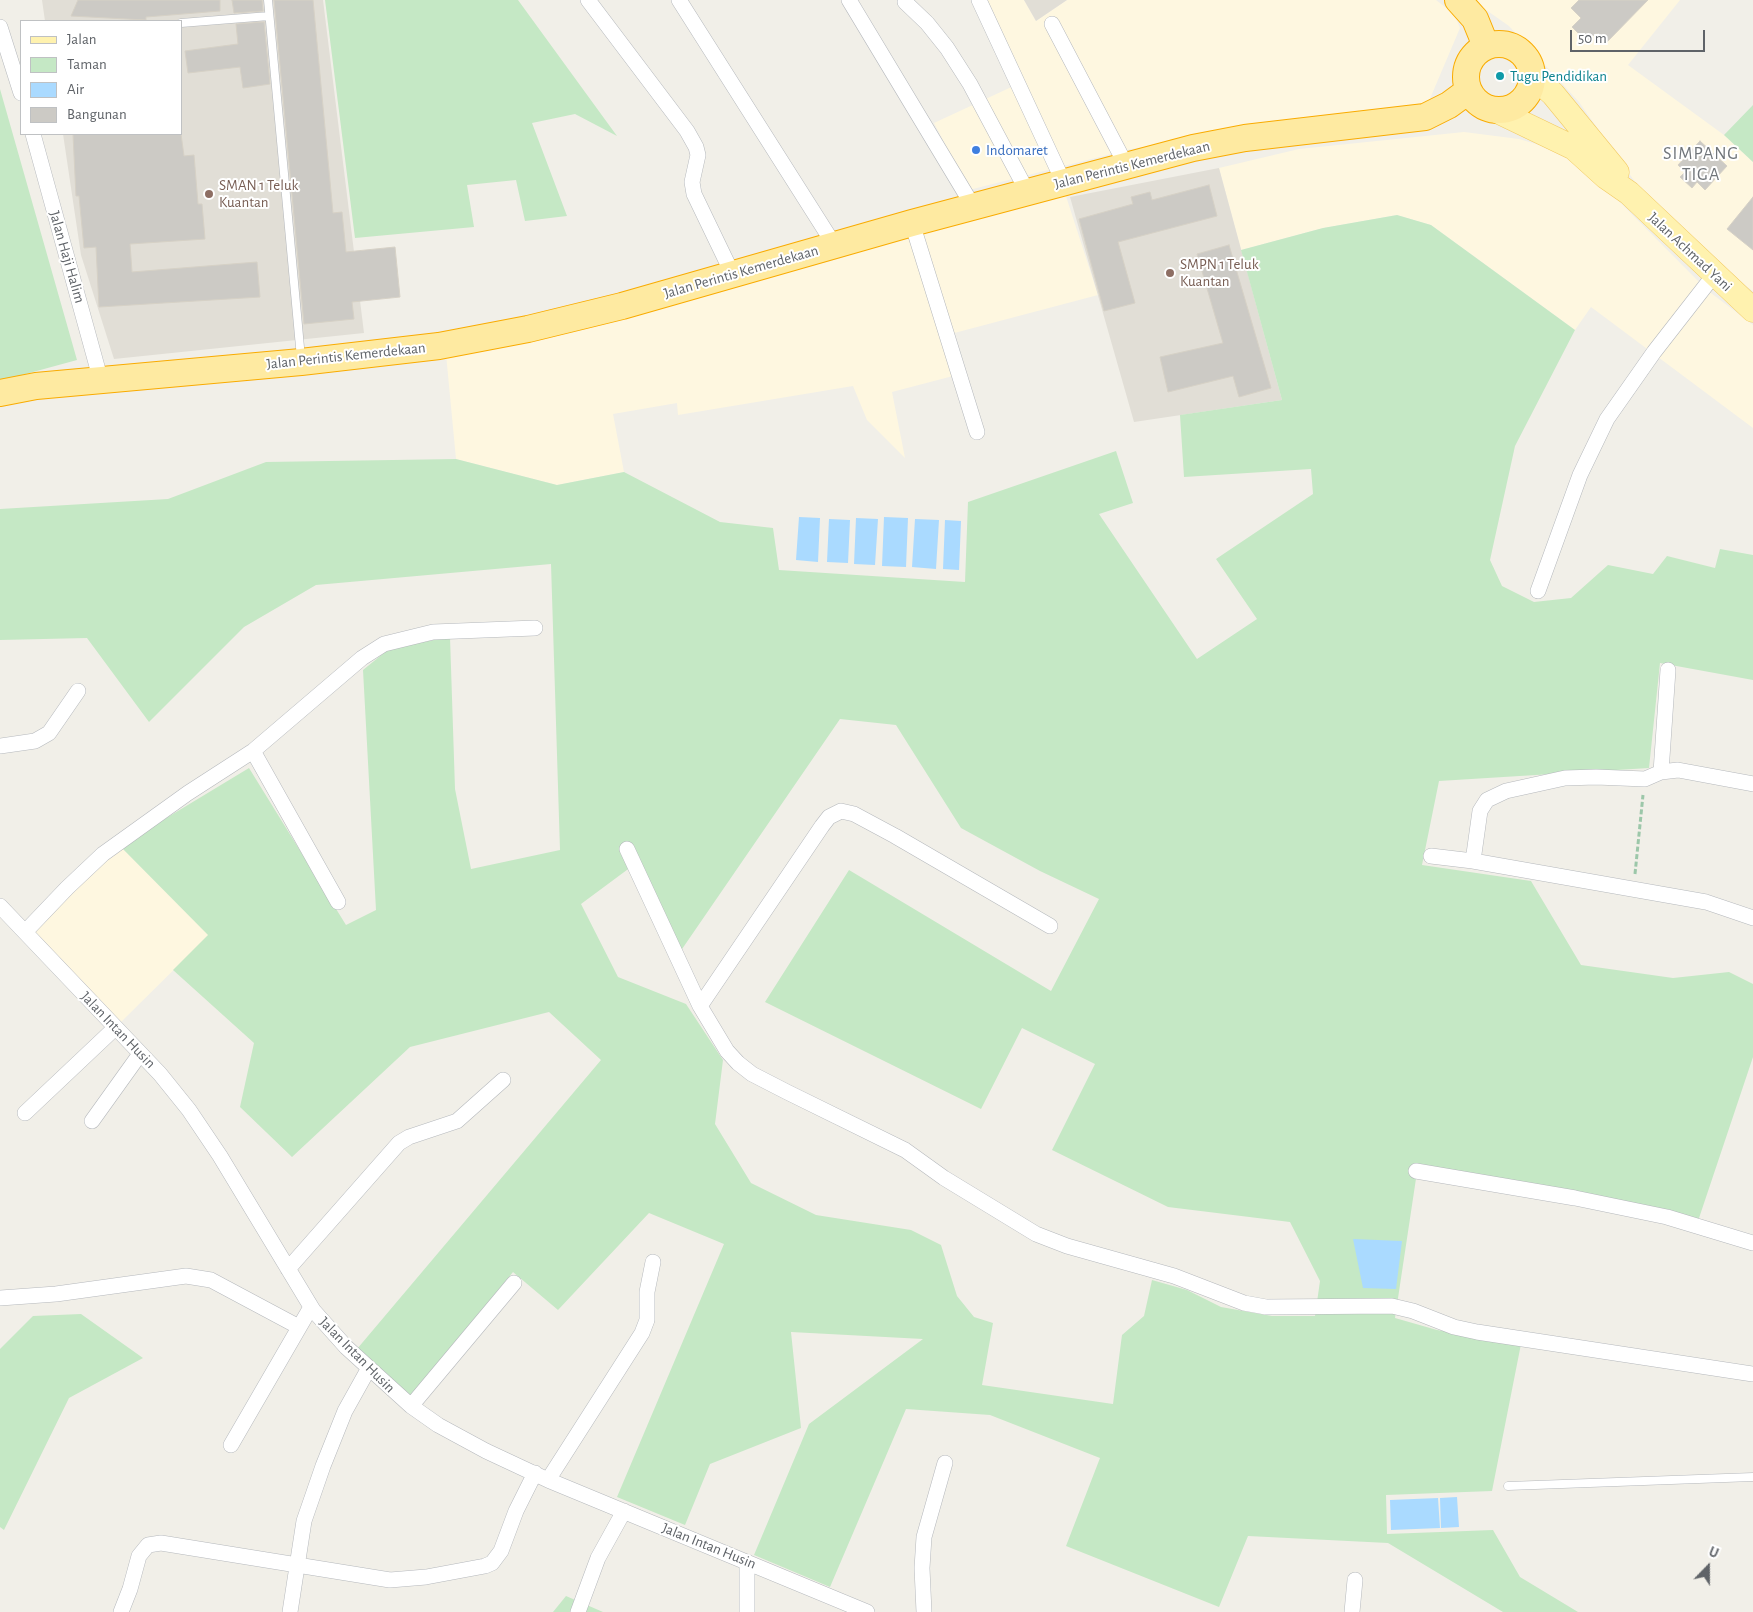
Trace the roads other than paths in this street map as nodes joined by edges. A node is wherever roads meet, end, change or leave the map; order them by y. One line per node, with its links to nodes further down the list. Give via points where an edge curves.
1 (268, 0): 8 (lane)
2 (588, 0): 25 (street, via 696,147 698,155 692,182 694,194)
3 (679, 0): 24 (street)
4 (849, 0): 22 (street)
5 (979, 0): 19 (street)
6 (1458, 0): 12 (highway, via 1475,19)
7 (905, 2): 20 (street, via 947,48)
8 (269, 16): 9 (lane); 28 (lane)
9 (182, 23)
10 (1052, 24): 18 (street)
11 (0, 27): 14 (street)
12 (1486, 46): 13 (highway, via 1496,43 1517,49 1525,56); 15 (highway, via 1470,60 1465,80)
13 (1533, 76): 16 (highway, via 1531,87 1518,105); 21 (main road, Jalan Achmad Yani, via 1553,94 1615,168)
14 (20, 90)
15 (1468, 91): 16 (highway, via 1480,105); 18 (highway, Jalan Perintis Kemerdekaan, via 1425,117 1245,138)
16 (1497, 111): 21 (main road, Jalan Achmad Yani, via 1574,148)
17 (33, 135): 29 (street, Jalan Haji Halim)
18 (1126, 165): 19 (highway, Jalan Perintis Kemerdekaan)
19 (1063, 181): 20 (highway, Jalan Perintis Kemerdekaan)
20 (1027, 191): 22 (highway, Jalan Perintis Kemerdekaan)
21 (1629, 193): 26 (main road, Jalan Achmad Yani)
22 (973, 206): 23 (highway, Jalan Perintis Kemerdekaan)
23 (912, 223): 24 (highway, Jalan Perintis Kemerdekaan); 31 (street)
24 (835, 246): 25 (highway, Jalan Perintis Kemerdekaan)
25 (733, 275): 28 (highway, Jalan Perintis Kemerdekaan, via 528,329 439,346)
26 (1714, 275): 27 (main road, Jalan Achmad Yani); 32 (street, via 1607,419 1580,476)
27 (1753, 310)
28 (301, 362): 29 (highway, Jalan Perintis Kemerdekaan)
29 (102, 381): 30 (highway, Jalan Perintis Kemerdekaan, via 36,386)
30 (0, 393)
31 (977, 432)
32 (1538, 591)
33 (535, 628): 37 (street, via 433,632 384,644 362,658)
34 (1668, 670): 38 (street)
35 (78, 691): 36 (street, via 49,733 35,741)
36 (0, 746)
37 (253, 751): 43 (street); 47 (street, via 104,854)
38 (1661, 772): 39 (street, via 1678,770); 42 (street, via 1644,779 1565,778 1493,795 1480,811)
39 (1753, 784)
40 (628, 848): 48 (street)
41 (1432, 856): 42 (street)
42 (1473, 861): 45 (street, via 1706,902)
43 (338, 902)
44 (0, 906): 47 (street, Jalan Intan Husin)
45 (1753, 918)
46 (1050, 926): 48 (street, via 895,836 854,814 841,811 829,817 822,826)
47 (25, 932): 49 (street, Jalan Intan Husin)
48 (700, 1006): 63 (street, via 727,1051 752,1074 905,1150 993,1209 1036,1234 1067,1246 1174,1276 1244,1303 1266,1306 1392,1306 1477,1332)
49 (115, 1028): 50 (street, Jalan Intan Husin); 52 (street)
50 (140, 1054): 53 (street); 57 (street, Jalan Intan Husin, via 189,1110)
51 (503, 1080): 57 (street, via 457,1121 399,1143)
52 (25, 1113)
53 (92, 1121)
54 (1416, 1171): 55 (street, via 1667,1217)
55 (1753, 1244)
56 (653, 1262): 67 (street, via 647,1292 647,1320 642,1333)
57 (288, 1269): 60 (street, Jalan Intan Husin)
58 (514, 1283): 64 (street)
59 (0, 1298): 61 (street, via 56,1294 186,1276 211,1280)
60 (311, 1307): 61 (street); 62 (street, Jalan Intan Husin)
61 (300, 1327): 65 (street)
62 (369, 1368): 64 (street, Jalan Intan Husin); 72 (street, via 345,1411 323,1466 304,1521)
63 (1753, 1374)
64 (410, 1406): 67 (street, Jalan Intan Husin, via 486,1452)
65 (231, 1445)
66 (945, 1463): 79 (street, via 924,1537)
67 (541, 1476): 70 (street, Jalan Intan Husin); 72 (street, via 497,1558 485,1566 390,1580)
68 (1753, 1477): 69 (lane)
69 (1508, 1486)
70 (624, 1511): 71 (street, Jalan Intan Husin); 76 (street, via 598,1558)
71 (747, 1562): 77 (street); 78 (street, Jalan Intan Husin)
72 (297, 1567): 74 (street, via 168,1544 148,1545 138,1556); 75 (street)
73 (1356, 1580): 80 (street)
74 (121, 1612)
75 (290, 1612)
76 (578, 1612)
77 (747, 1612)
78 (868, 1612)
79 (924, 1612)
80 (1352, 1612)

